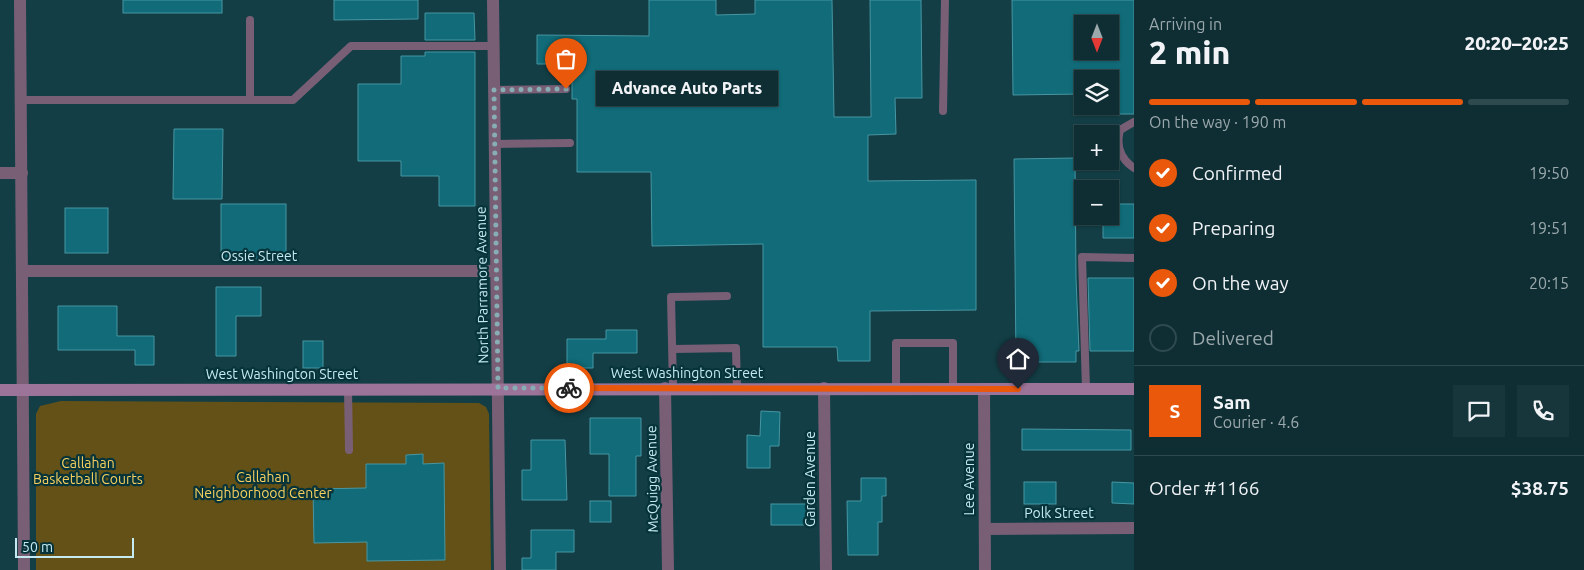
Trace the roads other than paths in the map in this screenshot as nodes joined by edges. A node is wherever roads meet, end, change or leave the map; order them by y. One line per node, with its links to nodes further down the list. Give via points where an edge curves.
1 (20, 0): 8 (street)
2 (493, 0): 5 (street, North Parramore Avenue)
3 (945, 0): 10 (lane)
4 (250, 20): 9 (lane)
5 (493, 46): 7 (street, North Parramore Avenue); 9 (lane, via 351,46 292,100)
6 (566, 89): 7 (lane)
7 (494, 90): 12 (street, North Parramore Avenue)
8 (21, 100): 9 (lane); 16 (street)
9 (250, 100)
10 (943, 111)
11 (1134, 122): 14 (lane, via 1120,130 1118,139 1123,158)
12 (495, 144): 13 (lane); 19 (street, North Parramore Avenue)
13 (570, 144)
14 (1134, 168)
15 (0, 173): 16 (street)
16 (22, 173): 18 (street)
17 (1134, 258): 32 (lane, via 1082,257)
18 (23, 271): 19 (street, Ossie Street); 28 (street)
19 (496, 271): 22 (street, North Parramore Avenue)
20 (727, 296): 21 (lane, via 671,297)
21 (673, 349): 23 (lane); 24 (lane, via 736,348)
22 (498, 388): 23 (main road, West Washington Street); 29 (main road, West Washington Street); 38 (street, North Parramore Avenue)
23 (669, 388): 24 (main road, West Washington Street); 39 (street, McQuigg Avenue)
24 (737, 388): 25 (main road, West Washington Street)
25 (824, 388): 26 (main road, West Washington Street); 40 (street, Garden Avenue)
26 (896, 388): 30 (main road, West Washington Street); 30 (lane, via 896,343 953,343)
27 (1134, 388): 32 (main road, West Washington Street)
28 (24, 389): 29 (main road, West Washington Street); 33 (main road, West Washington Street); 37 (street)
29 (348, 389): 34 (lane)
30 (953, 389): 31 (main road, West Washington Street)
31 (984, 389): 32 (main road, West Washington Street); 35 (street, Lee Avenue)
32 (1086, 389)
33 (0, 390)
34 (349, 450)
35 (984, 528): 36 (street, Polk Street); 41 (street, Lee Avenue)
36 (1134, 528)
37 (24, 570)
38 (500, 570)
39 (668, 570)
40 (826, 570)
41 (985, 570)

